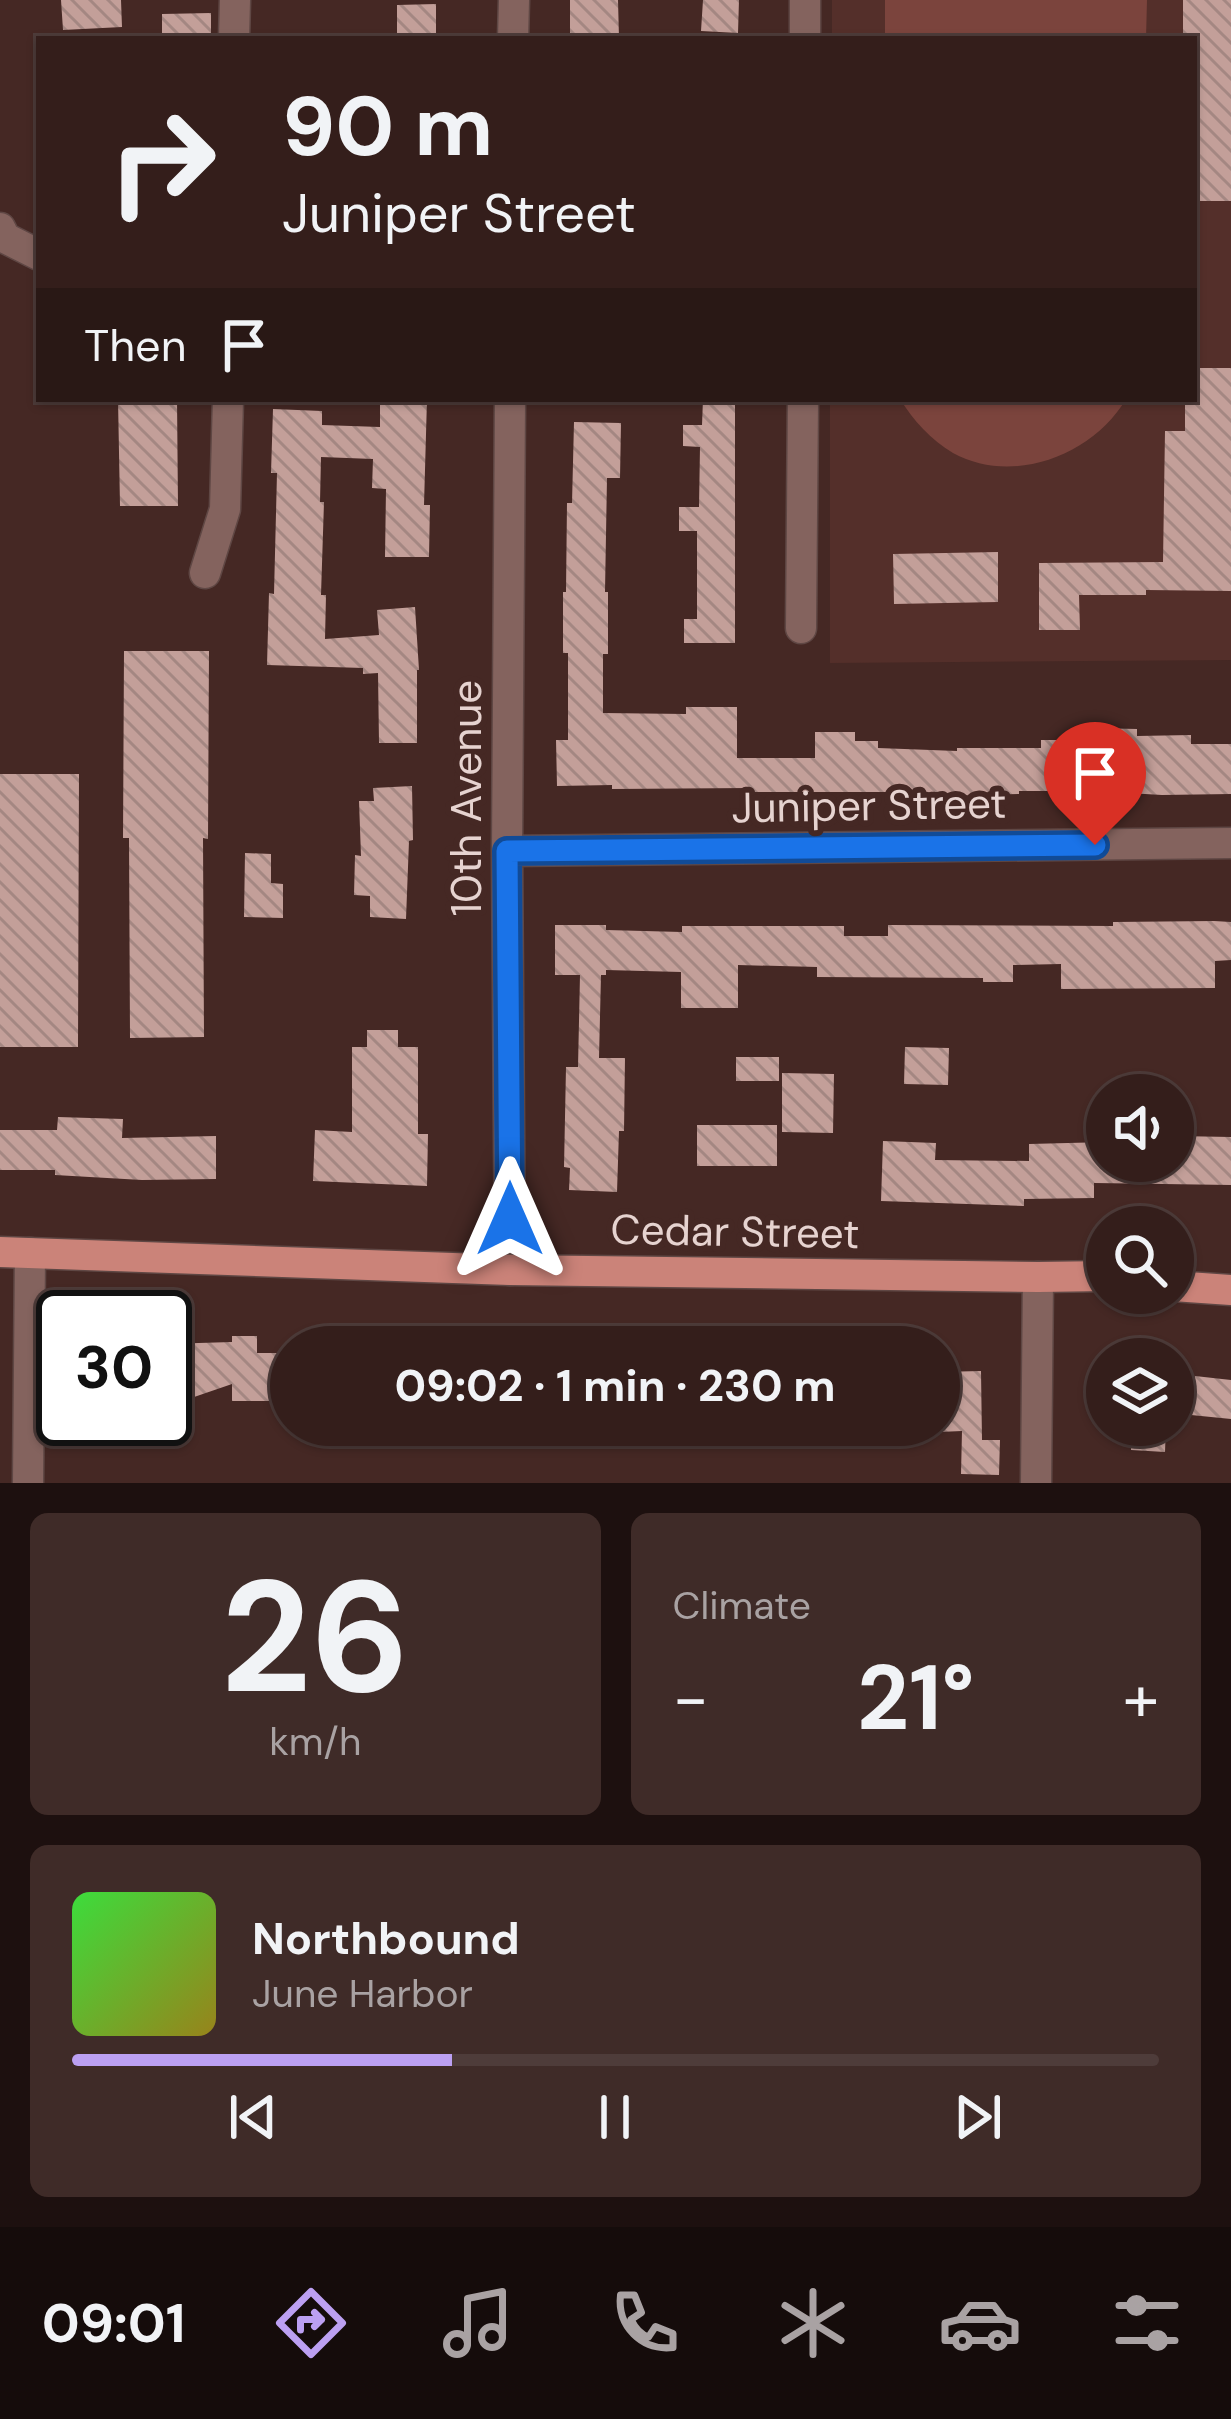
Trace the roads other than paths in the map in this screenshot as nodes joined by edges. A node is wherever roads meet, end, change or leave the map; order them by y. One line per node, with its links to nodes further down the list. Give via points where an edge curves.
1 (235, 0): 4 (street)
2 (514, 0): 5 (street)
3 (805, 0): 6 (street)
4 (234, 36)
5 (513, 36)
6 (805, 36)
7 (3, 233): 8 (street)
8 (36, 253)
9 (228, 402): 12 (street, via 225,509)
10 (510, 402): 15 (street, 10th Avenue)
11 (803, 402): 13 (street)
12 (205, 573)
13 (801, 628)
14 (1231, 843): 15 (street, Juniper Street)
15 (507, 851): 17 (street, 10th Avenue)
16 (15, 1253): 17 (main road, Cedar Street); 24 (street)
17 (510, 1270): 20 (main road, Cedar Street)
18 (1231, 1273): 19 (main road)
19 (1194, 1274)
20 (1038, 1277): 21 (main road, Cedar Street); 25 (street)
21 (1086, 1278)
22 (1194, 1287): 23 (main road)
23 (1231, 1290)
24 (28, 1483)
25 (1036, 1483)

